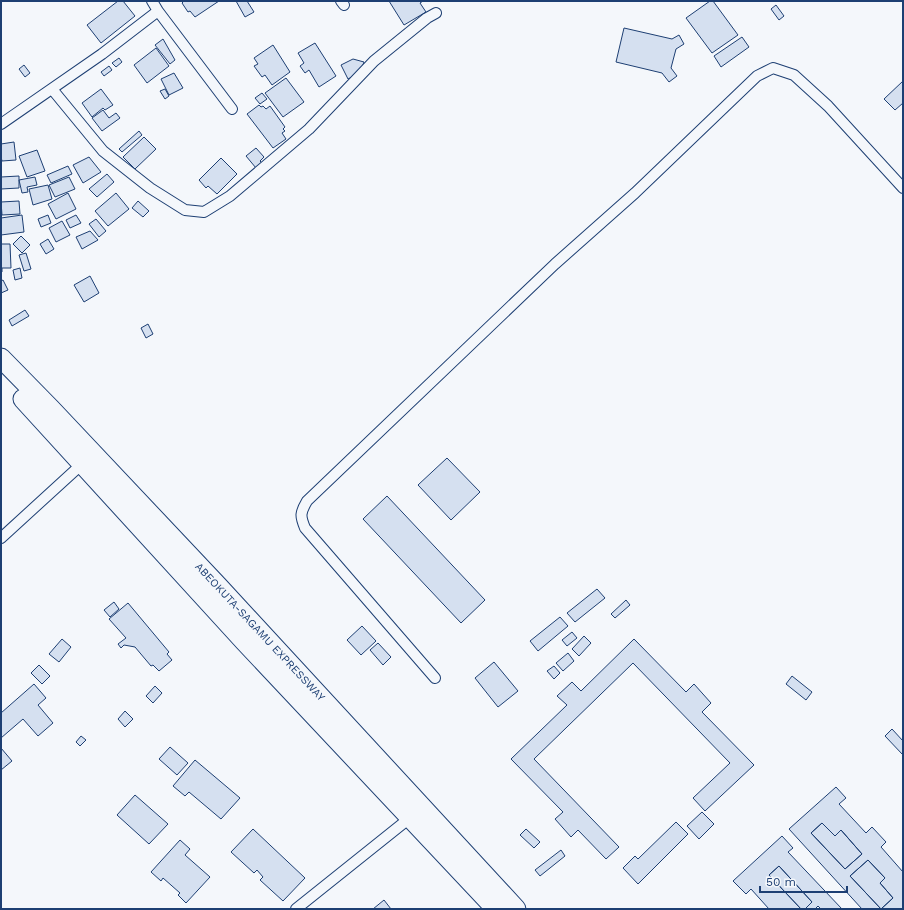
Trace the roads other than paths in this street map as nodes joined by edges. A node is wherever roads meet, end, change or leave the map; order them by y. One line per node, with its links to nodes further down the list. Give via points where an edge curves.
1 (152, 1): 2 (street)
2 (158, 11): 4 (street); 5 (street)
3 (436, 13): 4 (street, via 374,61 303,134 230,196 204,212 185,210 150,188 103,151)
4 (52, 89): 6 (street)
5 (232, 109)
6 (1, 124)
7 (903, 188): 12 (street, via 828,106 794,75 773,68 757,76 640,188 555,264 307,501 302,510 301,520 305,528)
8 (1, 358): 16 (highway, ABEOKUTA-SAGAMU EXPRESSWAY, via 218,586)
9 (1, 376): 10 (highway, ABEOKUTA-SAGAMU EXPRESSWAY)
10 (82, 464): 11 (street); 13 (highway, ABEOKUTA-SAGAMU EXPRESSWAY, via 244,641)
11 (1, 538)
12 (435, 678)
13 (411, 817): 14 (street); 15 (highway, ABEOKUTA-SAGAMU EXPRESSWAY)
14 (296, 909)
15 (496, 909)
16 (516, 909)

